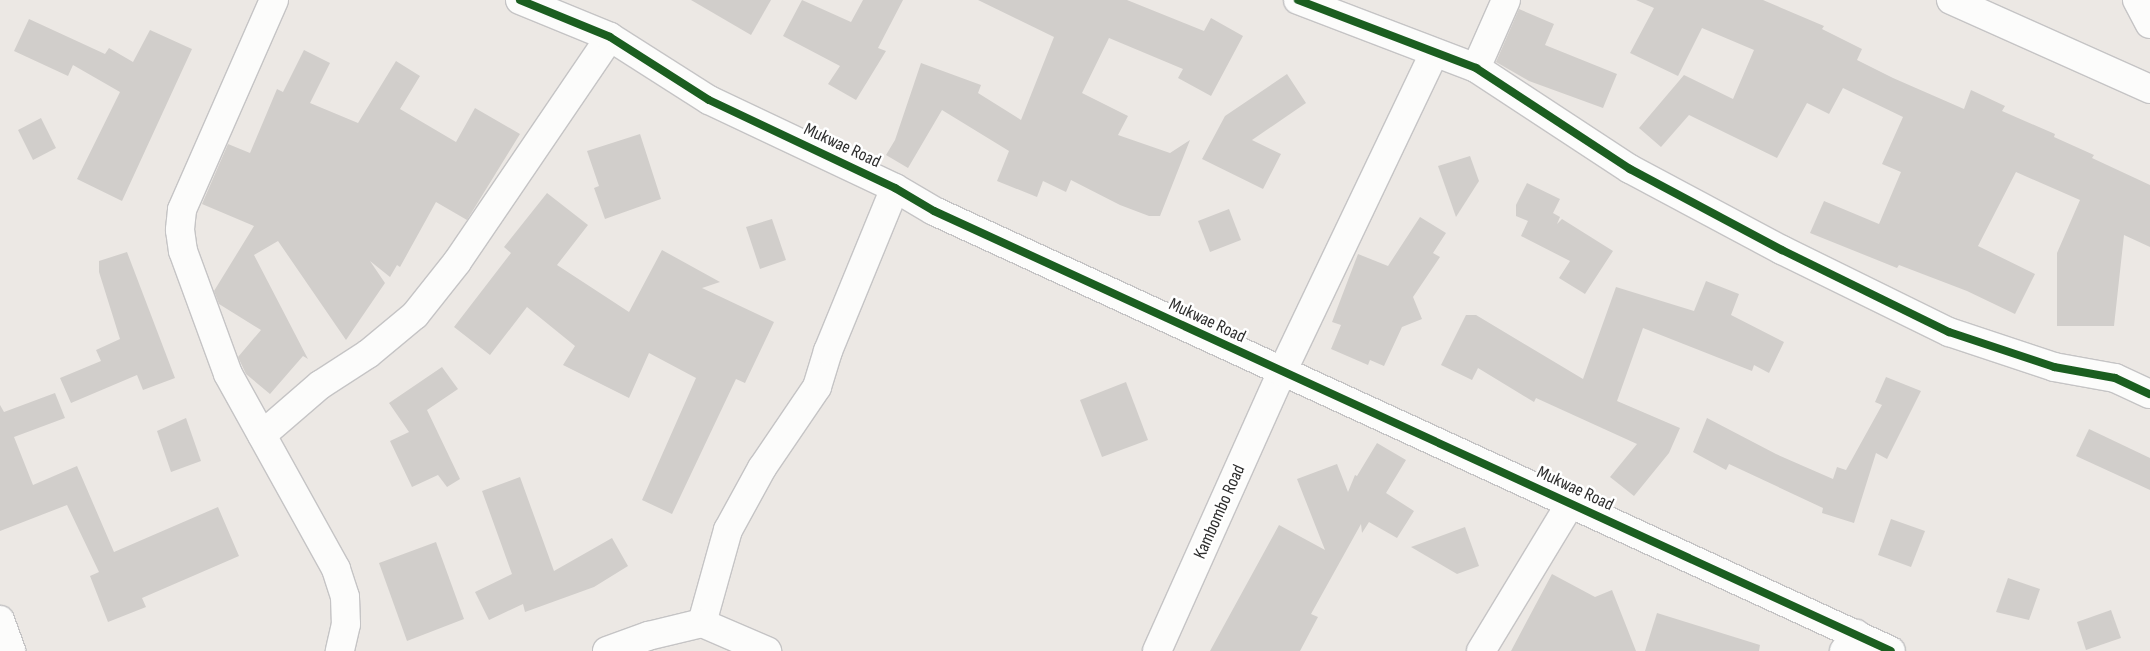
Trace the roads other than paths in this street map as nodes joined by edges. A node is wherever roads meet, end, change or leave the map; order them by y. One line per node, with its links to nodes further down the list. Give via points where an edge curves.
1 (274, 0): 13 (street, via 182,210 180,230 183,251 228,374)
2 (520, 0): 6 (street, Mukwae Road)
3 (1298, 0): 7 (street)
4 (1506, 0): 8 (street)
5 (1951, 0): 9 (street)
6 (610, 37): 10 (street, Mukwae Road, via 709,100); 13 (street, via 457,262 415,315 368,354 320,385)
7 (1434, 53): 8 (street); 11 (street, Kambombo Road)
8 (1476, 68): 12 (street, via 1630,169 1782,250 1940,327 2054,367 2115,378)
9 (2150, 89)
10 (895, 188): 11 (street, Mukwae Road, via 934,210); 16 (street, via 828,351 817,387 762,468 728,530)
11 (1282, 372): 14 (street, Mukwae Road); 22 (street, Kambombo Road)
12 (2150, 394)
13 (262, 435): 19 (street, via 336,569 345,597 346,624)
14 (1570, 504): 17 (street, Mukwae Road); 23 (street)
15 (0, 620): 18 (street)
16 (702, 623): 20 (street, via 648,636); 21 (street)
17 (1850, 643): 24 (street, Mukwae Road)
18 (11, 651)
19 (340, 651)
20 (607, 651)
21 (767, 651)
22 (1157, 651)
23 (1481, 651)
24 (1891, 651)

